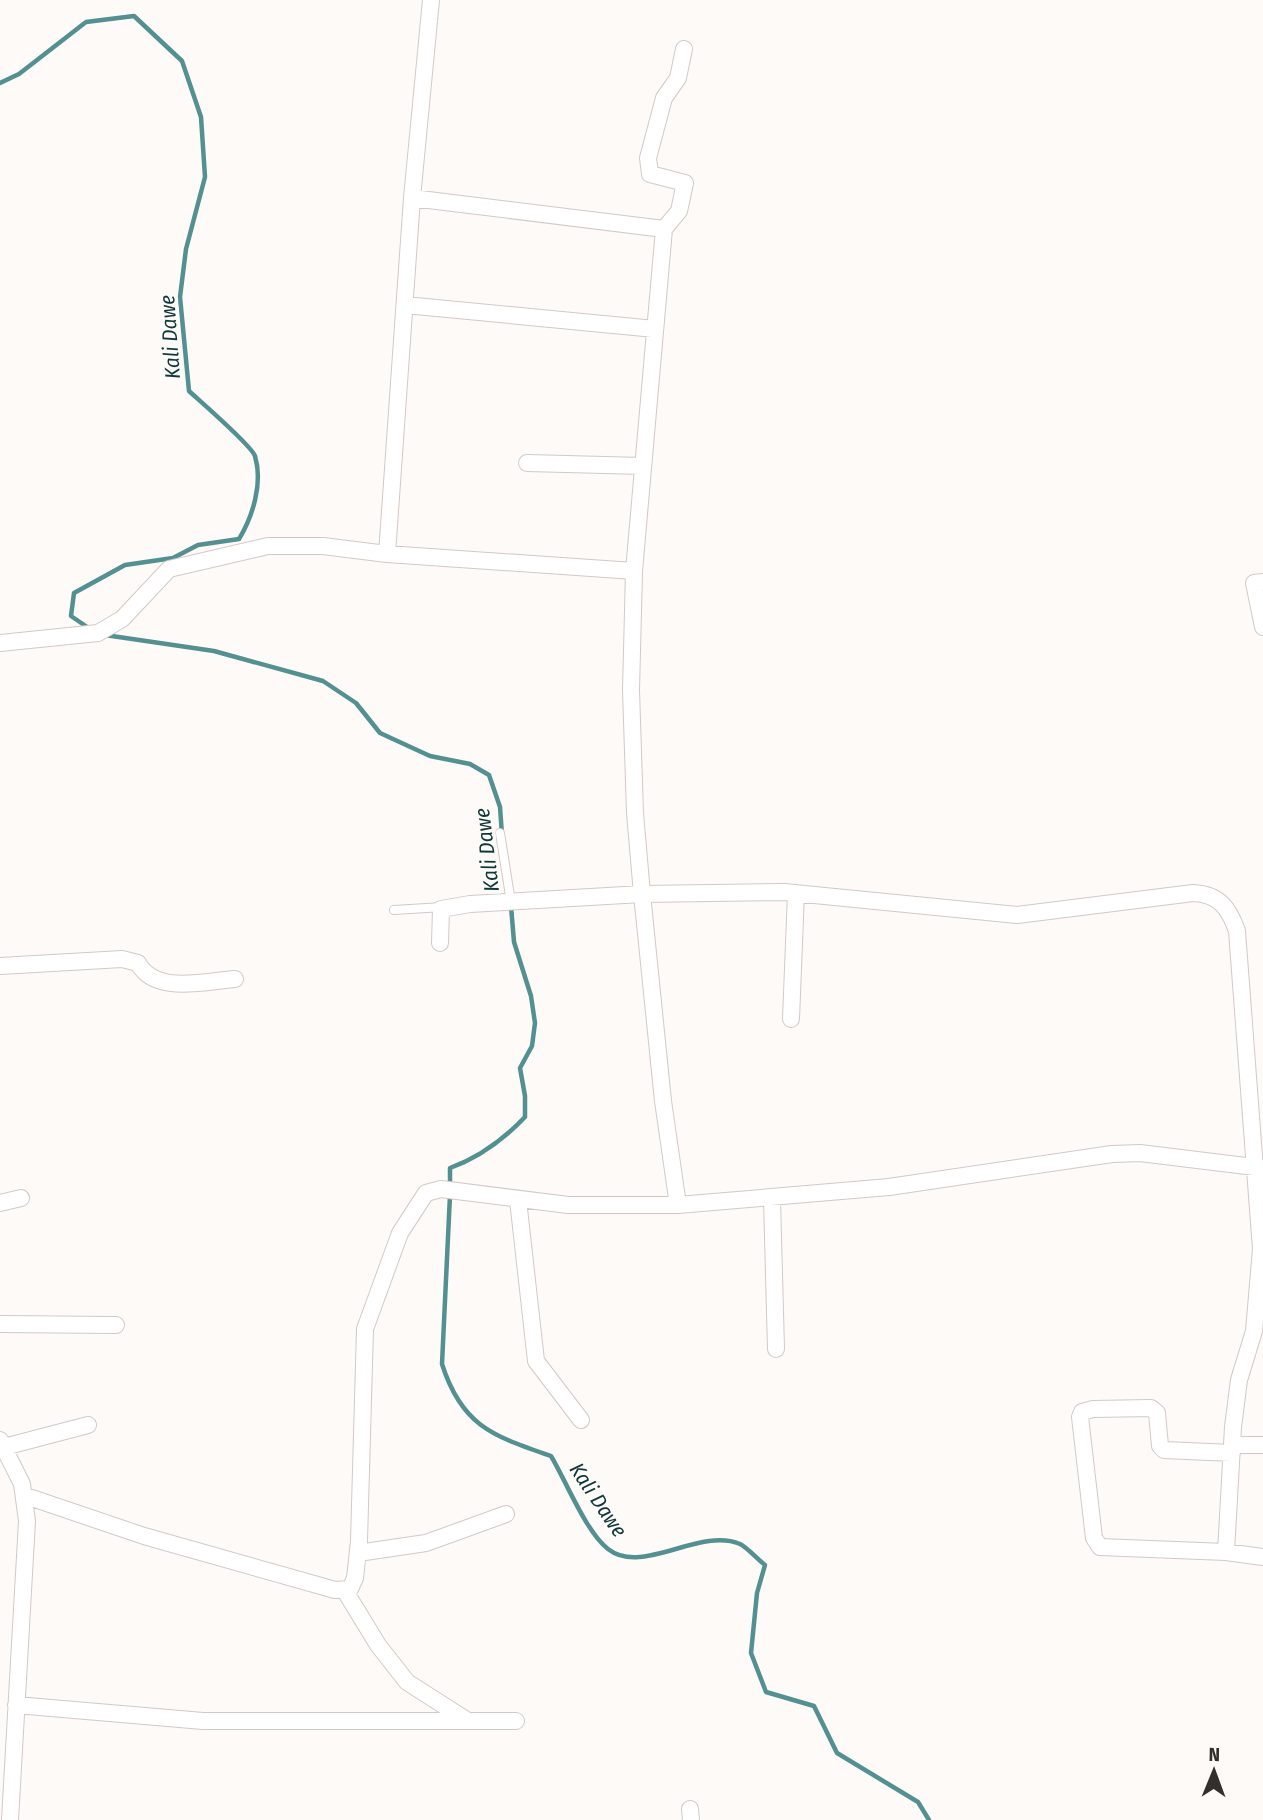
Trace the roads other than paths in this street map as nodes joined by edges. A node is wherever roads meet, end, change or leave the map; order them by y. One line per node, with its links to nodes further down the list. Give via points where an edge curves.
1 (431, 0): 3 (street)
2 (684, 49): 4 (street, via 678,78 664,98 648,158 650,174 685,183 679,211)
3 (412, 198): 4 (street); 5 (street)
4 (664, 229): 6 (street)
5 (405, 305): 6 (street); 9 (street)
6 (655, 329): 8 (street)
7 (527, 463): 8 (street)
8 (643, 466): 10 (street)
9 (387, 555): 10 (street); 13 (street, via 294,545 242,550 169,569 122,619 98,634)
10 (634, 571): 16 (street, via 632,755)
11 (1263, 582): 12 (street, via 1254,583)
12 (1263, 627)
13 (0, 643)
14 (500, 833): 17 (lane)
15 (796, 893): 16 (street); 23 (street); 24 (street, via 996,915 1042,914 1193,893 1217,898 1227,907 1237,931)
16 (642, 894): 17 (street); 29 (street)
17 (511, 902): 18 (street)
18 (446, 906): 19 (lane); 20 (street, via 439,914)
19 (394, 910)
20 (440, 943)
21 (0, 966): 22 (street, via 122,959 138,963 148,976 167,982)
22 (235, 979)
23 (792, 1019)
24 (1259, 1168): 26 (street, via 1140,1153 1112,1154); 37 (street, via 1259,1280 1254,1331 1239,1380)
25 (20, 1198): 28 (street)
26 (772, 1199): 29 (street); 32 (street)
27 (518, 1200): 29 (street); 33 (street, via 536,1361); 42 (street, via 441,1189 420,1198 400,1233 365,1329)
28 (0, 1203)
29 (678, 1205)
30 (0, 1324): 31 (street)
31 (116, 1325)
32 (776, 1349)
33 (581, 1420)
34 (88, 1425): 35 (street)
35 (2, 1443): 38 (street)
36 (1263, 1445): 37 (street)
37 (1233, 1449): 41 (street); 41 (street, via 1164,1450 1157,1413 1151,1408 1093,1409 1080,1417 1097,1544 1108,1549)
38 (8, 1467): 39 (street)
39 (26, 1496): 44 (street, via 215,1557); 45 (street)
40 (506, 1514): 42 (street, via 426,1542)
41 (1226, 1552): 43 (street)
42 (358, 1553): 44 (street, via 353,1585)
43 (1263, 1557)
44 (345, 1591): 46 (street, via 407,1682)
45 (16, 1705): 46 (street, via 203,1721); 48 (street)
46 (468, 1721): 47 (street)
47 (516, 1721)
48 (10, 1820)

